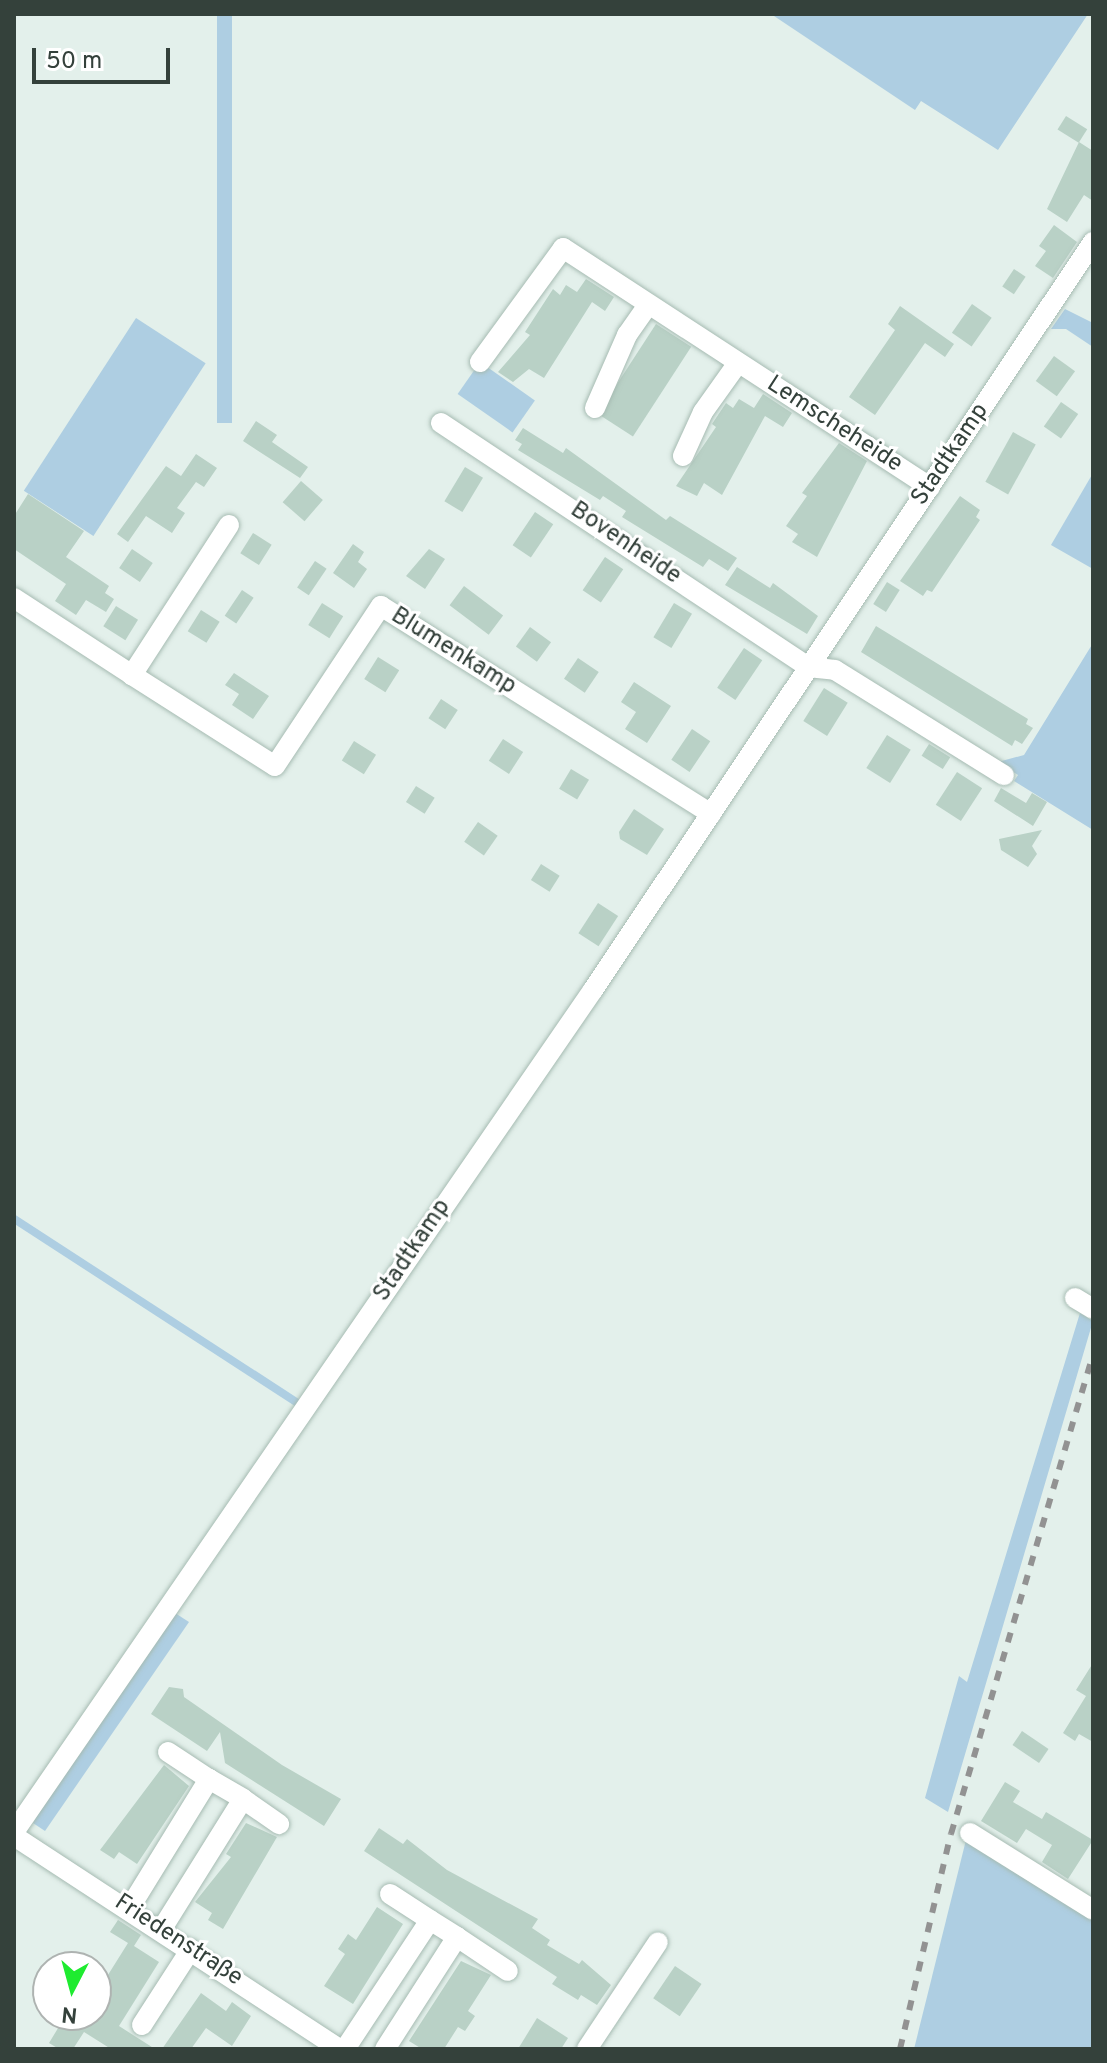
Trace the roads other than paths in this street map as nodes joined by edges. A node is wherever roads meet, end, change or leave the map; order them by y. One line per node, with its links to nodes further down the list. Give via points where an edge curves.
1 (1093, 242): 8 (street, Stadtkamp)
2 (648, 305): 3 (street, Lemscheheide, via 563,248); 4 (street, Lemscheheide); 5 (street, via 627,335)
3 (480, 362)
4 (738, 363): 7 (street, via 703,412); 8 (street, Lemscheheide)
5 (595, 408)
6 (441, 423): 11 (street, Bovenheide)
7 (683, 456)
8 (930, 487): 11 (street, Stadtkamp)
9 (229, 525): 12 (street)
10 (14, 598): 12 (street, Blumenkamp)
11 (808, 667): 13 (street, via 835,670); 14 (street, Stadtkamp)
12 (132, 675): 14 (street, Blumenkamp, via 275,766 381,606)
13 (1004, 775)
14 (711, 814): 20 (street, Stadtkamp)
15 (168, 1752): 16 (street)
16 (209, 1779): 17 (street); 22 (street)
17 (243, 1799): 18 (street); 25 (street)
18 (279, 1824)
19 (970, 1833): 23 (street)
20 (14, 1834): 22 (street, Friedenstraße)
21 (390, 1894): 24 (street)
22 (129, 1909): 25 (street, Friedenstraße)
23 (1093, 1910)
24 (430, 1920): 26 (street); 31 (street)
25 (161, 1930): 28 (street, Friedenstraße)
26 (457, 1937): 29 (street); 32 (street)
27 (658, 1942): 33 (street)
28 (191, 1949): 30 (street); 31 (street, Friedenstraße)
29 (508, 1971)
30 (142, 2025)
31 (342, 2049)
32 (385, 2049)
33 (587, 2049)

